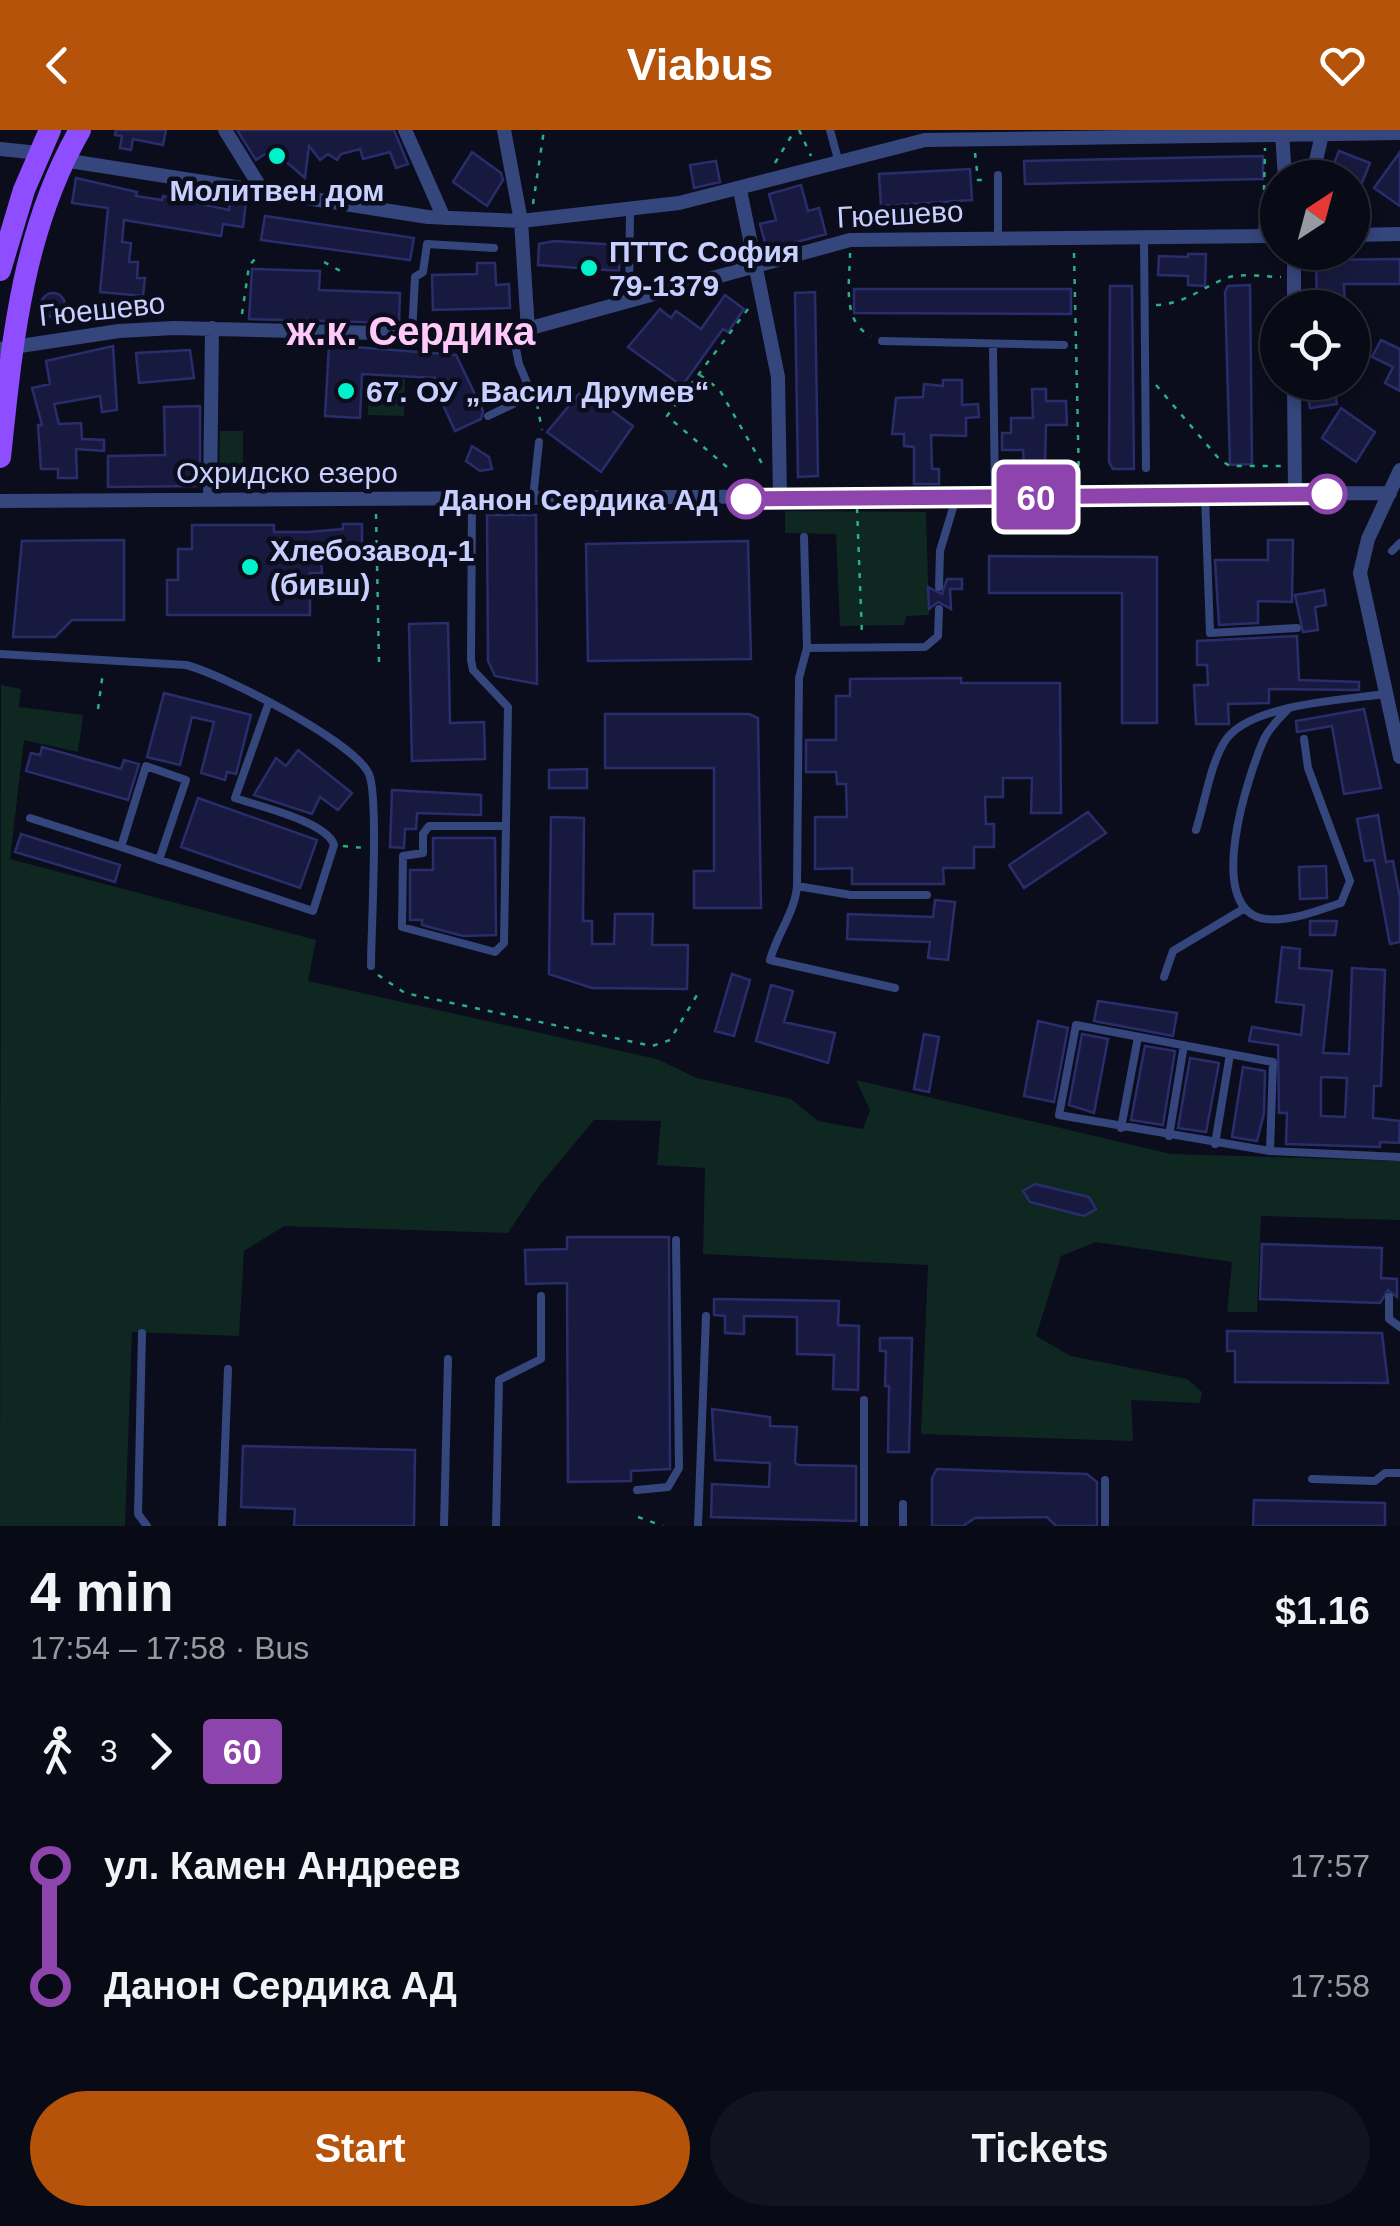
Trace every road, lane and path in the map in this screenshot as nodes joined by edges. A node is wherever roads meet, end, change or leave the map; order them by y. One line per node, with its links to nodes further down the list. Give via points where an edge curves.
1 (50, 130): 16 (main road)
2 (80, 130): 17 (main road)
3 (225, 130): 25 (street)
4 (405, 130): 28 (street)
5 (504, 130): 29 (street)
6 (544, 130): 29 (path, via 539,184)
7 (797, 130): 22 (path); 24 (path)
8 (830, 130): 21 (lane)
9 (1323, 131): 12 (street); 13 (street); 20 (street)
10 (1239, 132): 11 (street); 14 (street)
11 (1265, 133): 12 (street); 18 (path)
12 (1282, 133): 19 (street)
13 (1400, 134)
14 (973, 136): 21 (street, via 925,140); 23 (path, via 978,180)
15 (0, 149): 16 (street)
16 (39, 154): 41 (main road)
17 (63, 160): 25 (street); 56 (main road, via 31,248)
18 (1265, 160)
19 (1284, 160)
20 (1316, 160)
21 (839, 163): 22 (street)
22 (816, 169): 24 (street)
23 (998, 178): 34 (lane)
24 (761, 184): 26 (street)
25 (262, 190): 28 (street)
26 (740, 190): 27 (street); 40 (street)
27 (630, 210): 29 (street); 47 (lane)
28 (444, 218): 29 (street)
29 (522, 221): 51 (street)
30 (1400, 234): 31 (street)
31 (1370, 235)
32 (1260, 236): 33 (street, Гюешево)
33 (1144, 237): 35 (street, Гюешево); 48 (lane)
34 (998, 238): 35 (street, Гюешево); 36 (street, Гюешево)
35 (1074, 238): 72 (path)
36 (850, 240): 40 (street, Гюешево); 53 (path, via 850,315 862,332)
37 (494, 248): 52 (lane, via 426,244 423,272 415,277)
38 (258, 254): 50 (path, via 247,275)
39 (324, 262): 43 (path)
40 (752, 265): 46 (street); 47 (street, Гюешево)
41 (0, 270)
42 (1294, 270): 44 (street)
43 (346, 274)
44 (1294, 277): 45 (street); 48 (path, via 1226,277 1172,304)
45 (1294, 290)
46 (759, 294): 57 (path); 78 (street, via 778,377)
47 (629, 301): 51 (street, Гюешево)
48 (1145, 305): 58 (lane)
49 (212, 328): 50 (street, Гюешево); 56 (street, Гюешево, via 120,331); 80 (street)
50 (240, 329): 52 (street, Гюешево)
51 (520, 332): 52 (street, Гюешево); 59 (lane, via 518,364)
52 (412, 334)
53 (882, 341): 55 (lane)
54 (1064, 345): 55 (lane)
55 (993, 346): 75 (lane)
56 (6, 348): 63 (main road)
57 (698, 373): 65 (path, via 667,416); 66 (path, via 719,389)
58 (1146, 373): 64 (path, via 1220,460 1230,466); 67 (lane)
59 (532, 394): 61 (lane); 62 (path)
60 (1294, 400): 64 (street)
61 (488, 416)
62 (539, 442): 77 (lane)
63 (0, 457)
64 (1294, 466): 70 (street)
65 (727, 467)
66 (764, 467)
67 (1146, 468)
68 (1400, 470): 69 (street)
69 (1395, 493): 70 (street, Охридско езеро); 93 (street, via 1368,539 1360,573)
70 (1295, 494): 71 (street, Охридско езеро)
71 (1205, 495): 72 (street, Охридско езеро); 87 (lane, via 1210,633)
72 (1080, 496): 75 (street, Охридско езеро)
73 (857, 498): 74 (street, Охридско езеро); 78 (street, Охридско езеро); 88 (path)
74 (956, 498): 75 (street, Охридско езеро); 85 (lane, via 940,551)
75 (996, 498)
76 (376, 499): 80 (street, Охридско езеро); 81 (street, Охридско езеро); 92 (path)
77 (533, 499): 78 (street, Охридско езеро); 81 (street, Охридско езеро)
78 (780, 499)
79 (0, 500): 80 (street, Охридско езеро)
80 (210, 500)
81 (472, 500): 100 (lane, via 471,660 508,706)
82 (804, 538): 89 (lane)
83 (1400, 542): 84 (lane)
84 (1392, 551)
85 (938, 587)
86 (939, 609): 88 (lane, via 938,636 925,647)
87 (1297, 628)
88 (862, 647): 89 (lane)
89 (807, 648): 106 (lane, via 799,678)
90 (0, 654): 91 (lane)
91 (104, 660): 94 (lane, via 199,668); 95 (path)
92 (379, 662)
93 (1384, 694): 96 (lane); 98 (street)
94 (269, 702): 102 (lane, via 235,798 318,827); 104 (lane, via 366,768)
95 (98, 709)
96 (1288, 709): 101 (lane, via 1240,725 1224,742); 108 (lane, via 1265,736 1234,832 1232,861)
97 (1304, 739): 108 (lane, via 1308,768 1350,880 1341,903 1294,917 1263,920)
98 (1400, 757)
99 (30, 818): 103 (lane)
100 (506, 826): 100 (lane, via 429,826 423,853 403,856 402,927 495,952 501,948)
101 (1196, 830)
102 (334, 844): 104 (path); 105 (lane, via 313,911)
103 (121, 847): 105 (lane); 105 (lane, via 146,766 186,780)
104 (371, 849): 109 (lane)
105 (159, 860)
106 (797, 886): 107 (lane, via 852,895); 111 (lane, via 770,960)
107 (927, 895)
108 (1244, 908): 110 (lane, via 1172,951)
109 (371, 966): 112 (path, via 405,993 652,1046 670,1040)
110 (1164, 977)
111 (895, 988)
112 (697, 995)
113 (1138, 1037): 114 (lane); 116 (lane); 116 (lane, via 1076,1025 1069,1061 1059,1115)
114 (1184, 1046): 115 (lane); 117 (lane)
115 (1230, 1054): 118 (lane); 119 (lane, via 1273,1062)
116 (1121, 1128): 117 (lane)
117 (1168, 1136): 118 (lane)
118 (1215, 1144): 119 (lane)
119 (1270, 1151): 120 (lane)
120 (1400, 1156)
121 (676, 1240): 133 (lane, via 679,1468 668,1487)
122 (541, 1296): 139 (lane, via 541,1358 499,1380)
123 (1389, 1298): 125 (lane, via 1389,1319)
124 (706, 1316): 141 (lane)
125 (1400, 1326)
126 (142, 1333): 136 (lane, via 138,1514)
127 (448, 1359): 138 (lane)
128 (228, 1369): 137 (lane)
129 (864, 1400): 142 (lane)
130 (1400, 1473): 131 (lane, via 1384,1472 1375,1481)
131 (1312, 1479)
132 (1105, 1480): 144 (lane)
133 (637, 1490)
134 (902, 1504): 143 (lane)
135 (638, 1518): 140 (path)
136 (147, 1526)
137 (222, 1526)
138 (444, 1526)
139 (496, 1526)
140 (663, 1526)
141 (698, 1526)
142 (864, 1526)
143 (902, 1526)
144 (1105, 1526)

